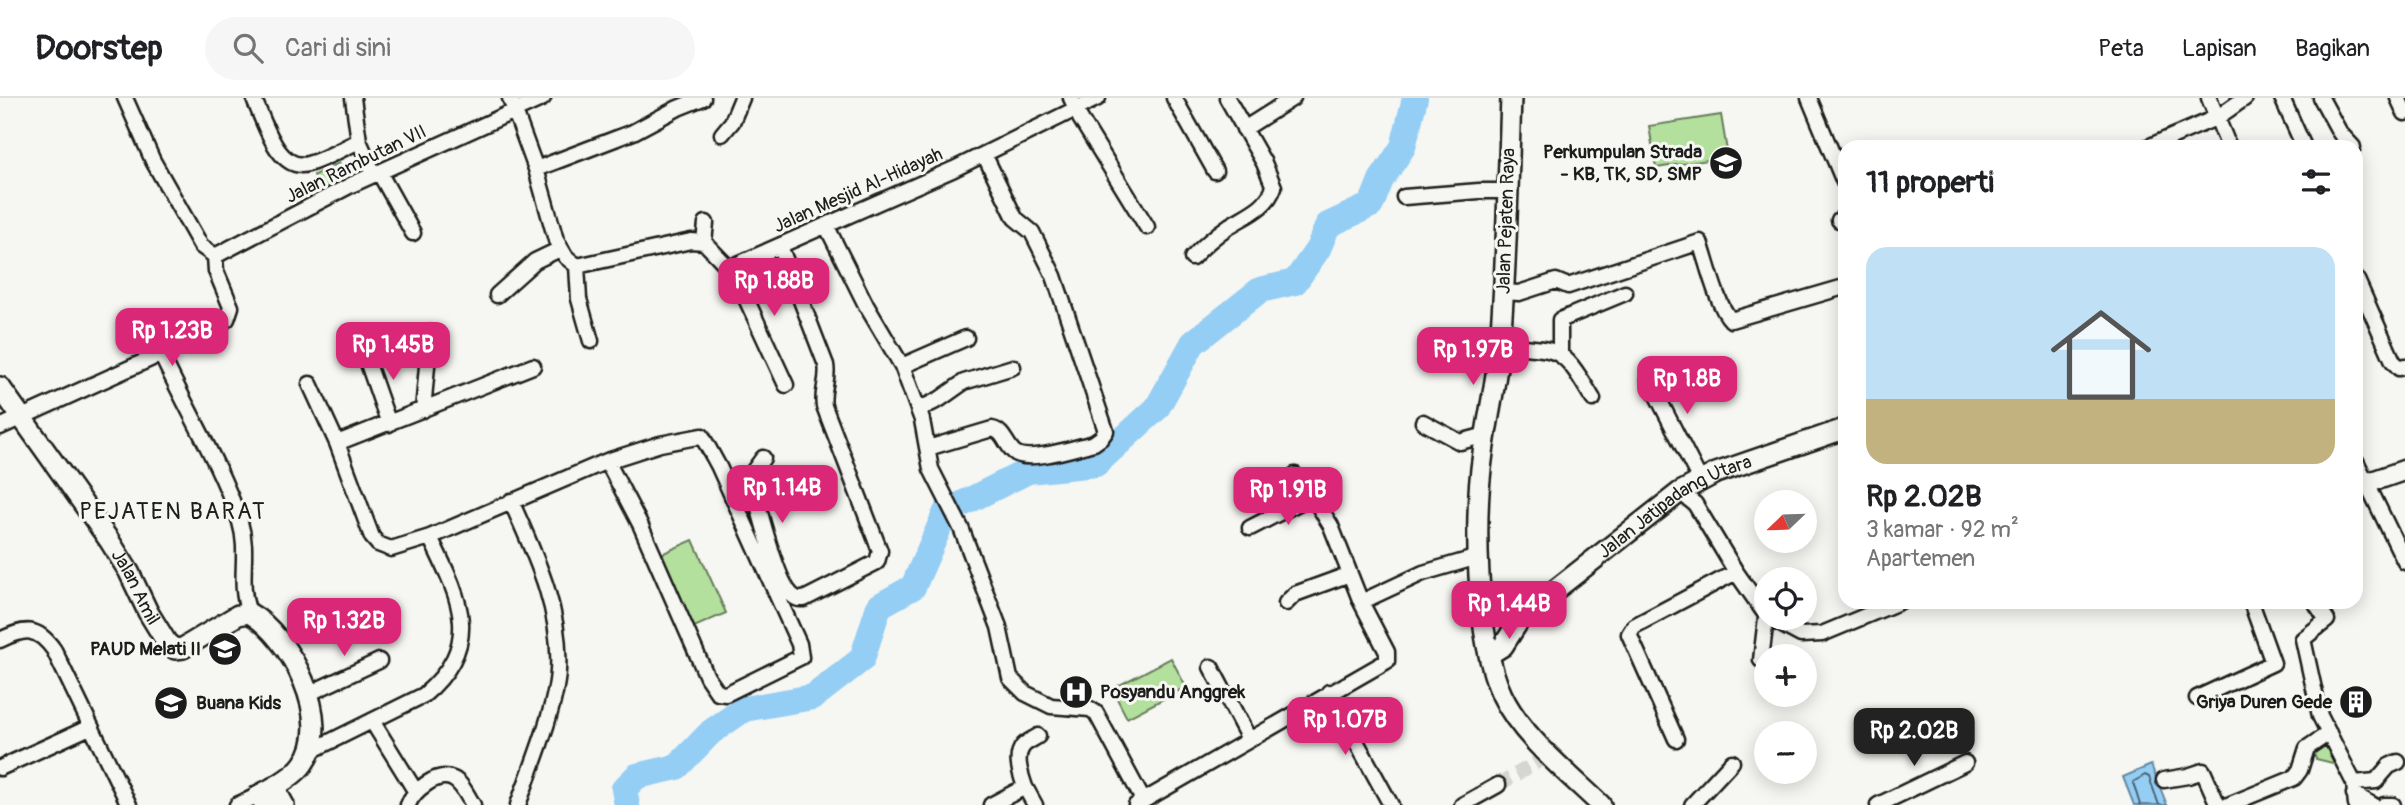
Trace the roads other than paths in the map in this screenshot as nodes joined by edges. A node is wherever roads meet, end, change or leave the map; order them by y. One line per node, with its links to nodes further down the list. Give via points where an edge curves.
1 (125, 98): 43 (street, via 153,161 201,246)
2 (353, 98): 28 (street)
3 (544, 98): 18 (street, Jalan Rambutan VII)
4 (703, 98): 31 (street, via 633,132)
5 (742, 98): 23 (street)
6 (1098, 98): 19 (street, Jalan Mesjid Al-Hidayah)
7 (1174, 98): 32 (street)
8 (1227, 98): 22 (street)
9 (1293, 98): 22 (street)
10 (1511, 98): 34 (street, Jalan Pejaten Raya)
11 (1810, 98): 30 (street)
12 (2209, 98): 21 (street)
13 (2245, 98): 21 (street)
14 (2282, 98): 26 (street)
15 (2321, 98): 27 (street)
16 (2398, 98): 20 (street)
17 (255, 102): 28 (street, via 276,145 290,162 306,165)
18 (513, 104): 31 (street); 33 (street, Jalan Rambutan VII)
19 (1073, 104): 29 (street, Jalan Mesjid Al-Hidayah); 38 (street)
20 (2405, 113)
21 (2218, 117): 24 (street); 25 (street)
22 (1244, 129): 44 (street, via 1275,187 1252,213)
23 (722, 134)
24 (2164, 140)
25 (2227, 140)
26 (2301, 140)
27 (2347, 140)
28 (359, 141): 33 (street)
29 (984, 154): 37 (street, Jalan Mesjid Al-Hidayah); 77 (street, via 1015,218 1032,232 1054,276 1106,431 1094,443 1028,457 1013,452 995,429)
30 (1838, 167)
31 (536, 169): 42 (street)
32 (1215, 171)
33 (377, 173): 39 (street); 43 (street, Jalan Rambutan VII)
34 (1507, 191): 35 (street); 48 (street, Jalan Pejaten Raya)
35 (1404, 197)
36 (706, 223): 40 (street)
37 (826, 225): 41 (street, Jalan Mesjid Al-Hidayah); 60 (street)
38 (1147, 227)
39 (413, 233)
40 (704, 242): 45 (street); 46 (street)
41 (780, 246): 46 (street, Jalan Mesjid Al-Hidayah); 78 (street, via 826,365 824,406 880,551 877,562 804,599 792,595 768,540 752,482 752,473)
42 (560, 249): 45 (street); 51 (street, via 535,261)
43 (215, 256): 58 (street, via 230,315)
44 (1192, 258)
45 (577, 266): 54 (street, via 579,299)
46 (729, 268): 65 (street)
47 (1838, 289): 48 (street, via 1731,320 1700,242 1568,286 1556,281 1520,293)
48 (1503, 292): 55 (street, Jalan Pejaten Raya)
49 (1625, 293): 57 (street, via 1560,320)
50 (2363, 294): 61 (street, via 2393,361 2399,368)
51 (497, 295)
52 (430, 333): 68 (street)
53 (966, 338): 60 (street)
54 (591, 341)
55 (1500, 345): 57 (street, via 1545,348); 75 (street, Jalan Pejaten Raya)
56 (364, 352): 72 (street)
57 (1560, 354): 67 (street, via 1573,365)
58 (161, 355): 70 (street); 100 (street, via 239,522 245,543 243,597)
59 (533, 366): 68 (street)
60 (902, 366): 69 (street)
61 (2405, 366)
62 (1013, 367): 69 (street, via 964,382)
63 (1649, 380): 82 (street)
64 (310, 384): 76 (street)
65 (786, 385)
66 (0, 387): 70 (street, Jalan Amil)
67 (1593, 399)
68 (423, 410): 72 (street)
69 (918, 410): 77 (street)
70 (22, 416): 73 (street); 100 (street, Jalan Amil, via 109,540 170,646 183,648)
71 (1423, 422): 75 (street, via 1460,442)
72 (389, 424): 76 (street)
73 (0, 427)
74 (1838, 431): 82 (street, Jalan Jatipadang Utara)
75 (1486, 435): 90 (street, Jalan Pejaten Raya)
76 (337, 443): 89 (street, via 378,544 398,549)
77 (928, 448): 128 (street, via 931,469 961,528 999,627 1013,683 1051,706 1096,713)
78 (763, 458)
79 (607, 461): 79 (street, via 660,444 703,437 801,657 726,694 718,693); 87 (street)
80 (2405, 470): 83 (street)
81 (1295, 475): 86 (street)
82 (1700, 480): 85 (street, Jalan Jatipadang Utara)
83 (2363, 484)
84 (2363, 490): 91 (street)
85 (1680, 492): 92 (street, via 1695,504); 101 (street, Jalan Jatipadang Utara)
86 (1312, 496): 88 (street); 93 (street, via 1331,526)
87 (512, 501): 89 (street); 133 (street, via 548,591 558,672)
88 (1250, 528)
89 (430, 537): 111 (street, via 455,590 461,616 462,631 453,661 424,695)
90 (1478, 557): 95 (street, via 1423,573); 102 (street, Jalan Pejaten Raya)
91 (2405, 562)
92 (1736, 572): 94 (street); 116 (street, via 1634,626 1629,634)
93 (1350, 575): 95 (street); 96 (street, via 1295,594)
94 (1754, 598)
95 (1361, 602): 108 (street, via 1388,659)
96 (1286, 603)
97 (1882, 609): 103 (street, via 1822,634 1801,635)
98 (2254, 609): 110 (street, via 2273,663)
99 (2320, 609): 113 (street, via 2327,620 2303,639 2320,716)
100 (249, 613): 109 (street, via 288,655)
101 (1522, 616): 102 (street, Jalan Jatipadang Utara); 105 (street, Jalan Jatipadang Utara, via 1503,646)
102 (1484, 622): 105 (street, Jalan Pejaten Raya)
103 (1792, 630)
104 (0, 640): 112 (street, via 31,631 46,639)
105 (1490, 654): 138 (street, Jalan Pejaten Raya, via 1494,676 1510,709 1544,758)
106 (379, 661): 109 (street)
107 (1212, 667): 115 (street)
108 (1329, 692): 115 (street); 136 (street)
109 (308, 694): 117 (street, via 314,730)
110 (2197, 698)
111 (372, 721): 117 (street); 127 (street)
112 (90, 727): 121 (street); 129 (street)
113 (2329, 733): 125 (street); 142 (street, via 2307,748 2294,778)
114 (1038, 736): 124 (street, via 1022,746 1020,773)
115 (1249, 739): 128 (street)
116 (1676, 739)
117 (311, 751): 126 (street, via 302,766)
118 (2398, 761): 125 (street)
119 (1732, 762): 139 (street)
120 (1965, 763): 140 (street)
121 (0, 768)
122 (2164, 780): 141 (street, via 2203,771)
123 (1498, 785): 137 (street)
124 (1025, 787): 134 (street); 135 (street)
125 (2355, 794): 143 (street)
126 (264, 798): 130 (street); 131 (street)
127 (412, 798): 132 (street, via 437,779 451,778)
128 (1139, 803)
129 (130, 805)
130 (237, 805)
131 (284, 805)
132 (473, 805)
133 (518, 805)
134 (991, 805)
135 (1035, 805)
136 (1391, 805)
137 (1462, 805)
138 (1601, 805)
139 (1692, 805)
140 (1878, 805)
141 (2218, 805)
142 (2228, 805)
143 (2373, 805)
144 (2384, 805): 145 (street)
145 (2393, 805)

